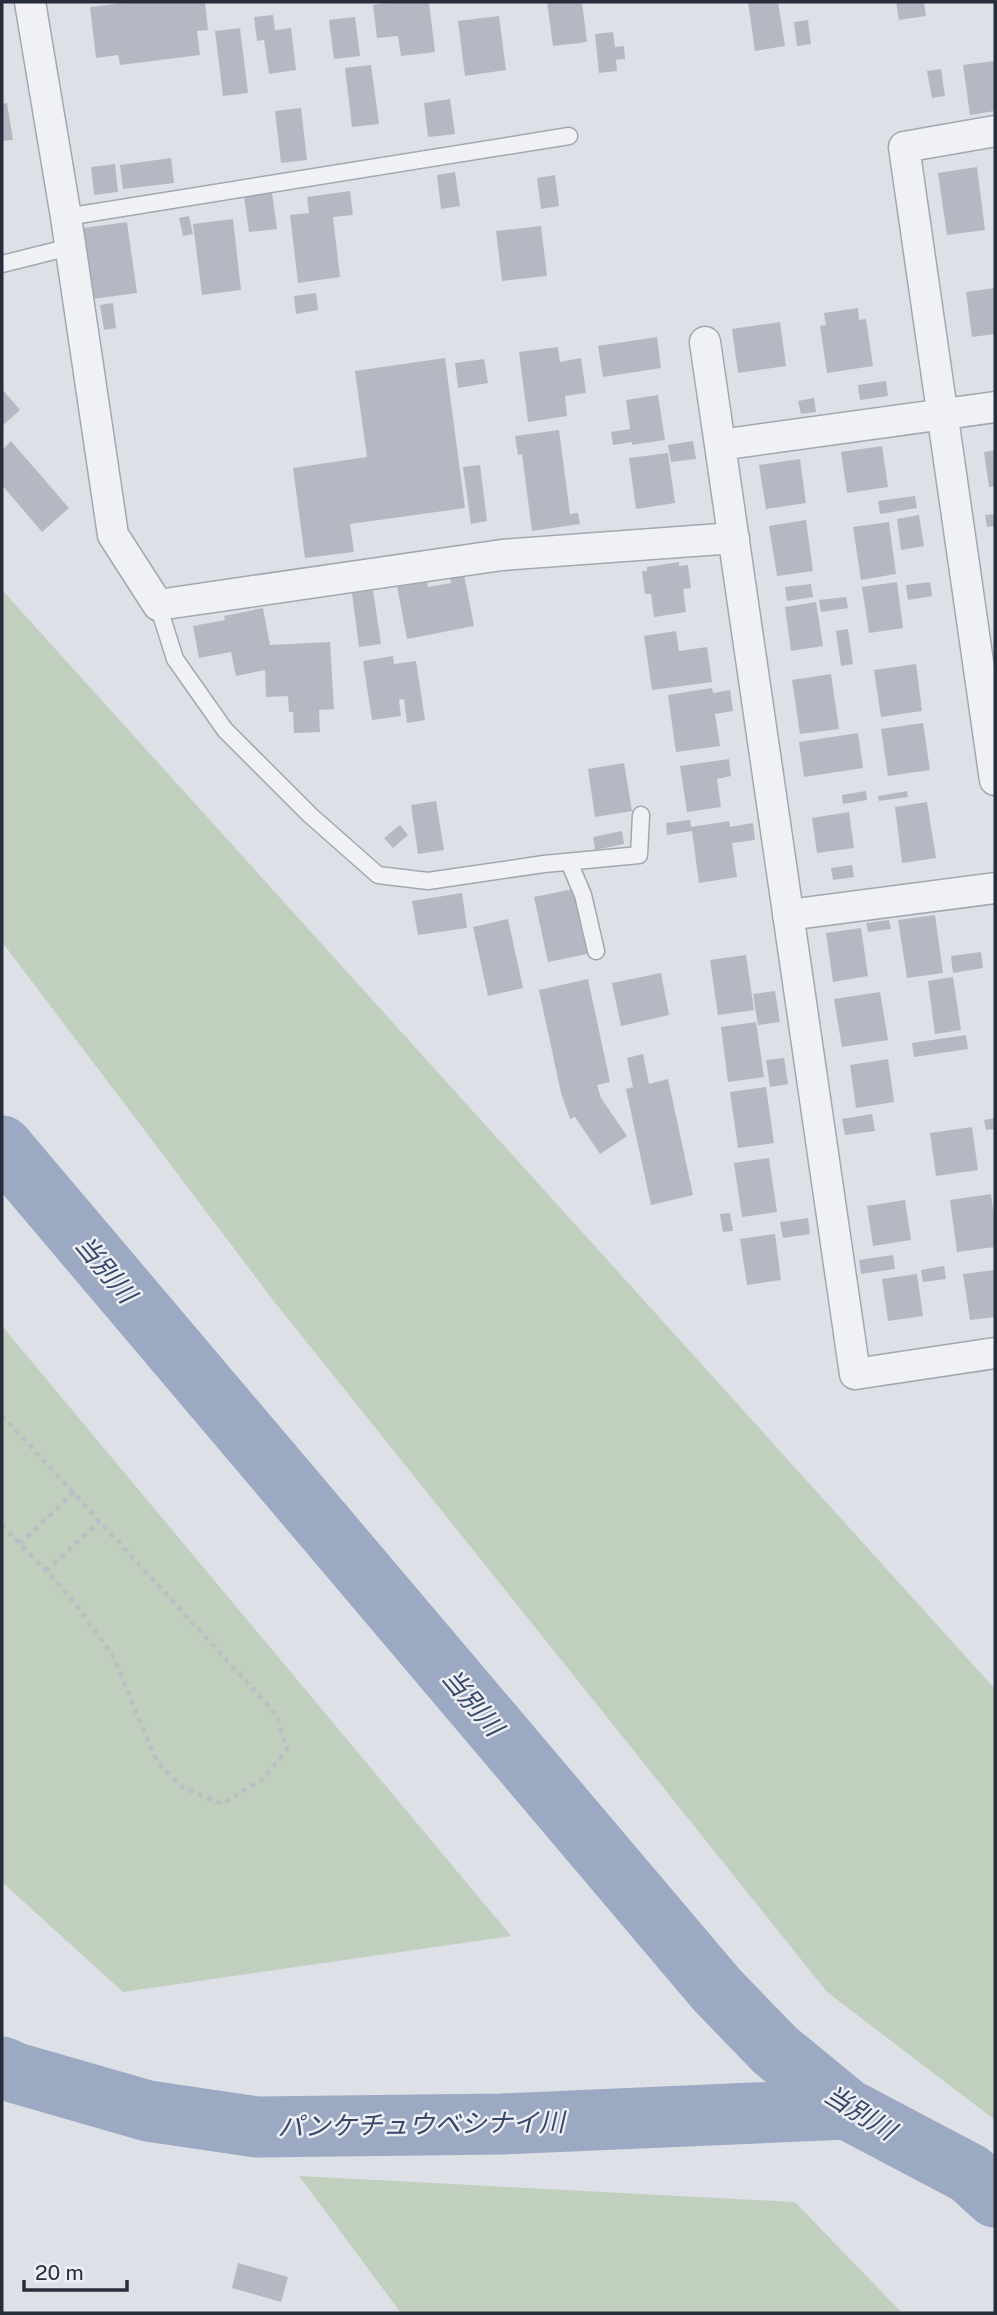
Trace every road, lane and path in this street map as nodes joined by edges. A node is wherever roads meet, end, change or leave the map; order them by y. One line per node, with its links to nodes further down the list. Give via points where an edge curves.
1 (30, 2): 4 (street)
2 (995, 131): 9 (street, via 904,147)
3 (569, 136): 4 (lane)
4 (66, 217): 5 (street)
5 (70, 247): 6 (lane); 12 (street, via 113,535)
6 (2, 264)
7 (705, 342): 10 (street)
8 (995, 407): 9 (street)
9 (942, 414): 10 (street); 13 (street)
10 (720, 445): 11 (street)
11 (734, 538): 12 (street, via 502,555); 18 (street)
12 (158, 605): 16 (lane, via 174,659 225,730 378,875 428,881)
13 (986, 655): 14 (street)
14 (995, 780)
15 (640, 815): 16 (lane, via 639,855)
16 (569, 862): 19 (lane, via 583,895)
17 (995, 888): 18 (street)
18 (788, 915): 20 (street, via 855,1374)
19 (596, 951)
20 (995, 1353)
21 (2, 1415): 22 (path)
22 (74, 1492): 23 (path); 25 (path)
23 (100, 1521): 26 (path); 26 (path, via 276,1714 287,1750 264,1777 222,1804 182,1787 157,1762 113,1656)
24 (2, 1525): 25 (path)
25 (20, 1544): 26 (path)
26 (46, 1571)

